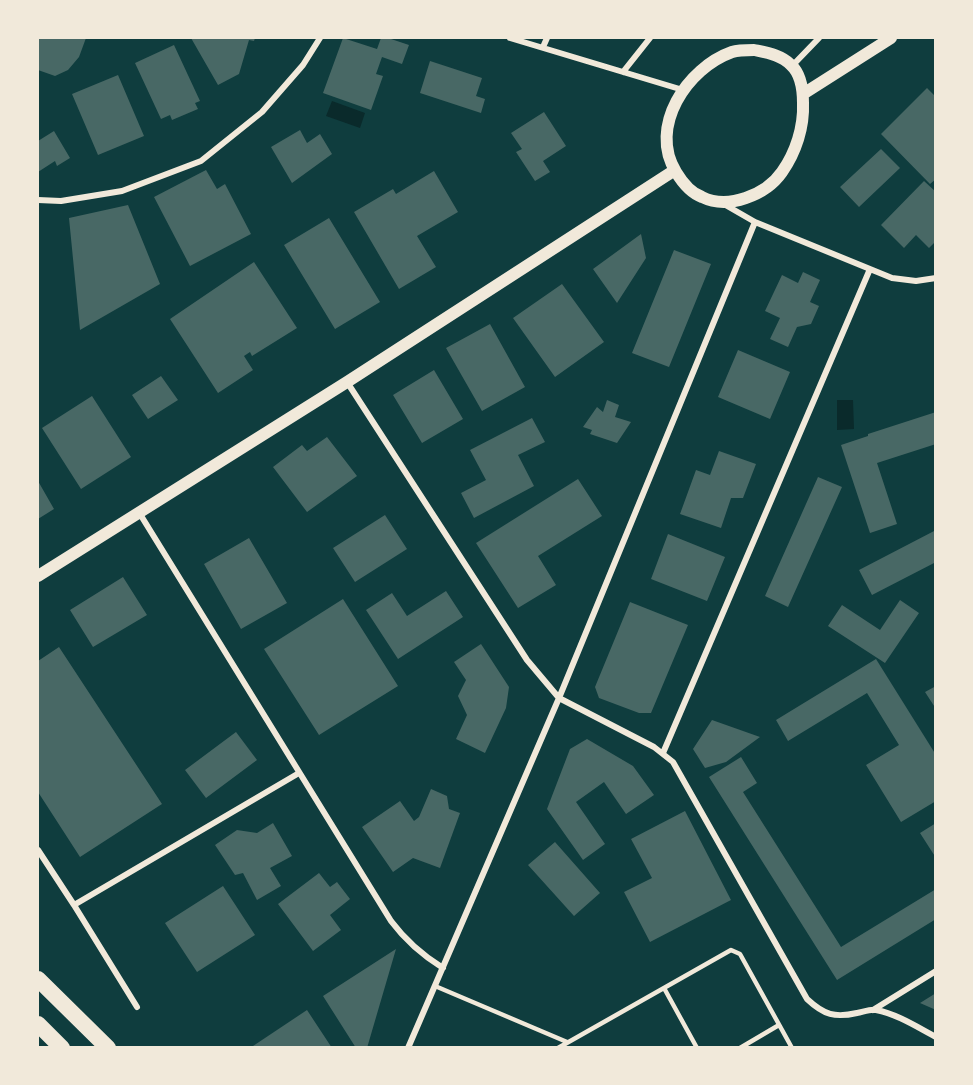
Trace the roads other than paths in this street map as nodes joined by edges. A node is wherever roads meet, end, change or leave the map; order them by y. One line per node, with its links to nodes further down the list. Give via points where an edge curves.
1 (320, 38): 13 (street, via 303,65 262,112 201,161 122,191 61,201)
2 (510, 38): 7 (street)
3 (547, 38): 7 (street)
4 (650, 38): 9 (street)
5 (819, 38): 8 (street)
6 (891, 38): 11 (main road)
7 (543, 47): 9 (street)
8 (792, 66): 10 (main road, via 775,54 733,51 697,74); 11 (main road)
9 (623, 72): 10 (street)
10 (683, 90): 12 (main road, via 667,129 668,150)
11 (803, 94): 14 (main road, via 800,134 782,173 764,189 743,199)
12 (675, 170): 14 (main road, via 686,186 701,197); 18 (main road)
13 (38, 200)
14 (720, 202): 15 (street)
15 (755, 222): 16 (street); 21 (street)
16 (870, 269): 17 (street, via 892,278); 22 (street)
17 (936, 278)
18 (347, 382): 19 (main road); 21 (street, via 527,660)
19 (140, 514): 20 (main road); 23 (street)
20 (38, 576)
21 (559, 698): 22 (street); 26 (street)
22 (663, 753): 32 (street, via 672,762 807,999 830,1015)
23 (299, 773): 25 (street); 26 (street, via 391,921 414,948)
24 (38, 850): 25 (street)
25 (74, 905): 31 (street)
26 (443, 968): 29 (street)
27 (936, 971): 32 (street)
28 (38, 979): 38 (highway)
29 (435, 986): 36 (lane); 39 (street)
30 (664, 988): 34 (lane, via 727,952 736,951); 36 (lane); 41 (lane)
31 (137, 1007)
32 (873, 1010): 35 (street, via 892,1014)
33 (38, 1024): 37 (highway)
34 (779, 1025): 42 (lane); 43 (lane)
35 (936, 1037)
36 (567, 1042): 40 (lane)
37 (62, 1047)
38 (108, 1047)
39 (408, 1047)
40 (558, 1047)
41 (697, 1047)
42 (740, 1047)
43 (792, 1047)

